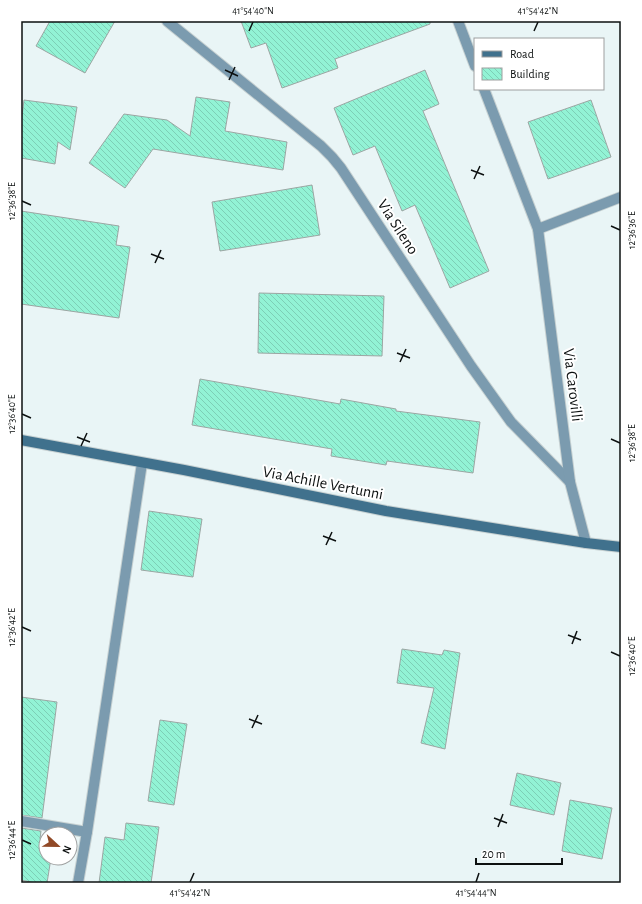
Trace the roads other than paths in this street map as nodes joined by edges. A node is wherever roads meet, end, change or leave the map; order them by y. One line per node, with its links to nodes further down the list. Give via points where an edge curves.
1 (167, 21): 9 (street, Via Sileno, via 332,156 511,422)
2 (458, 21): 3 (street)
3 (474, 63)
4 (484, 90): 6 (street, Via Carovilli)
5 (621, 197): 6 (street)
6 (538, 230): 9 (street, Via Carovilli)
7 (21, 440): 8 (street, Via Achille Vertunni)
8 (142, 462): 10 (street, Via Achille Vertunni, via 386,511); 13 (street)
9 (570, 482): 10 (street, Via Carovilli)
10 (586, 543): 11 (street, Via Achille Vertunni)
11 (621, 546)
12 (21, 821): 13 (street)
13 (87, 832): 14 (street)
14 (78, 883)

